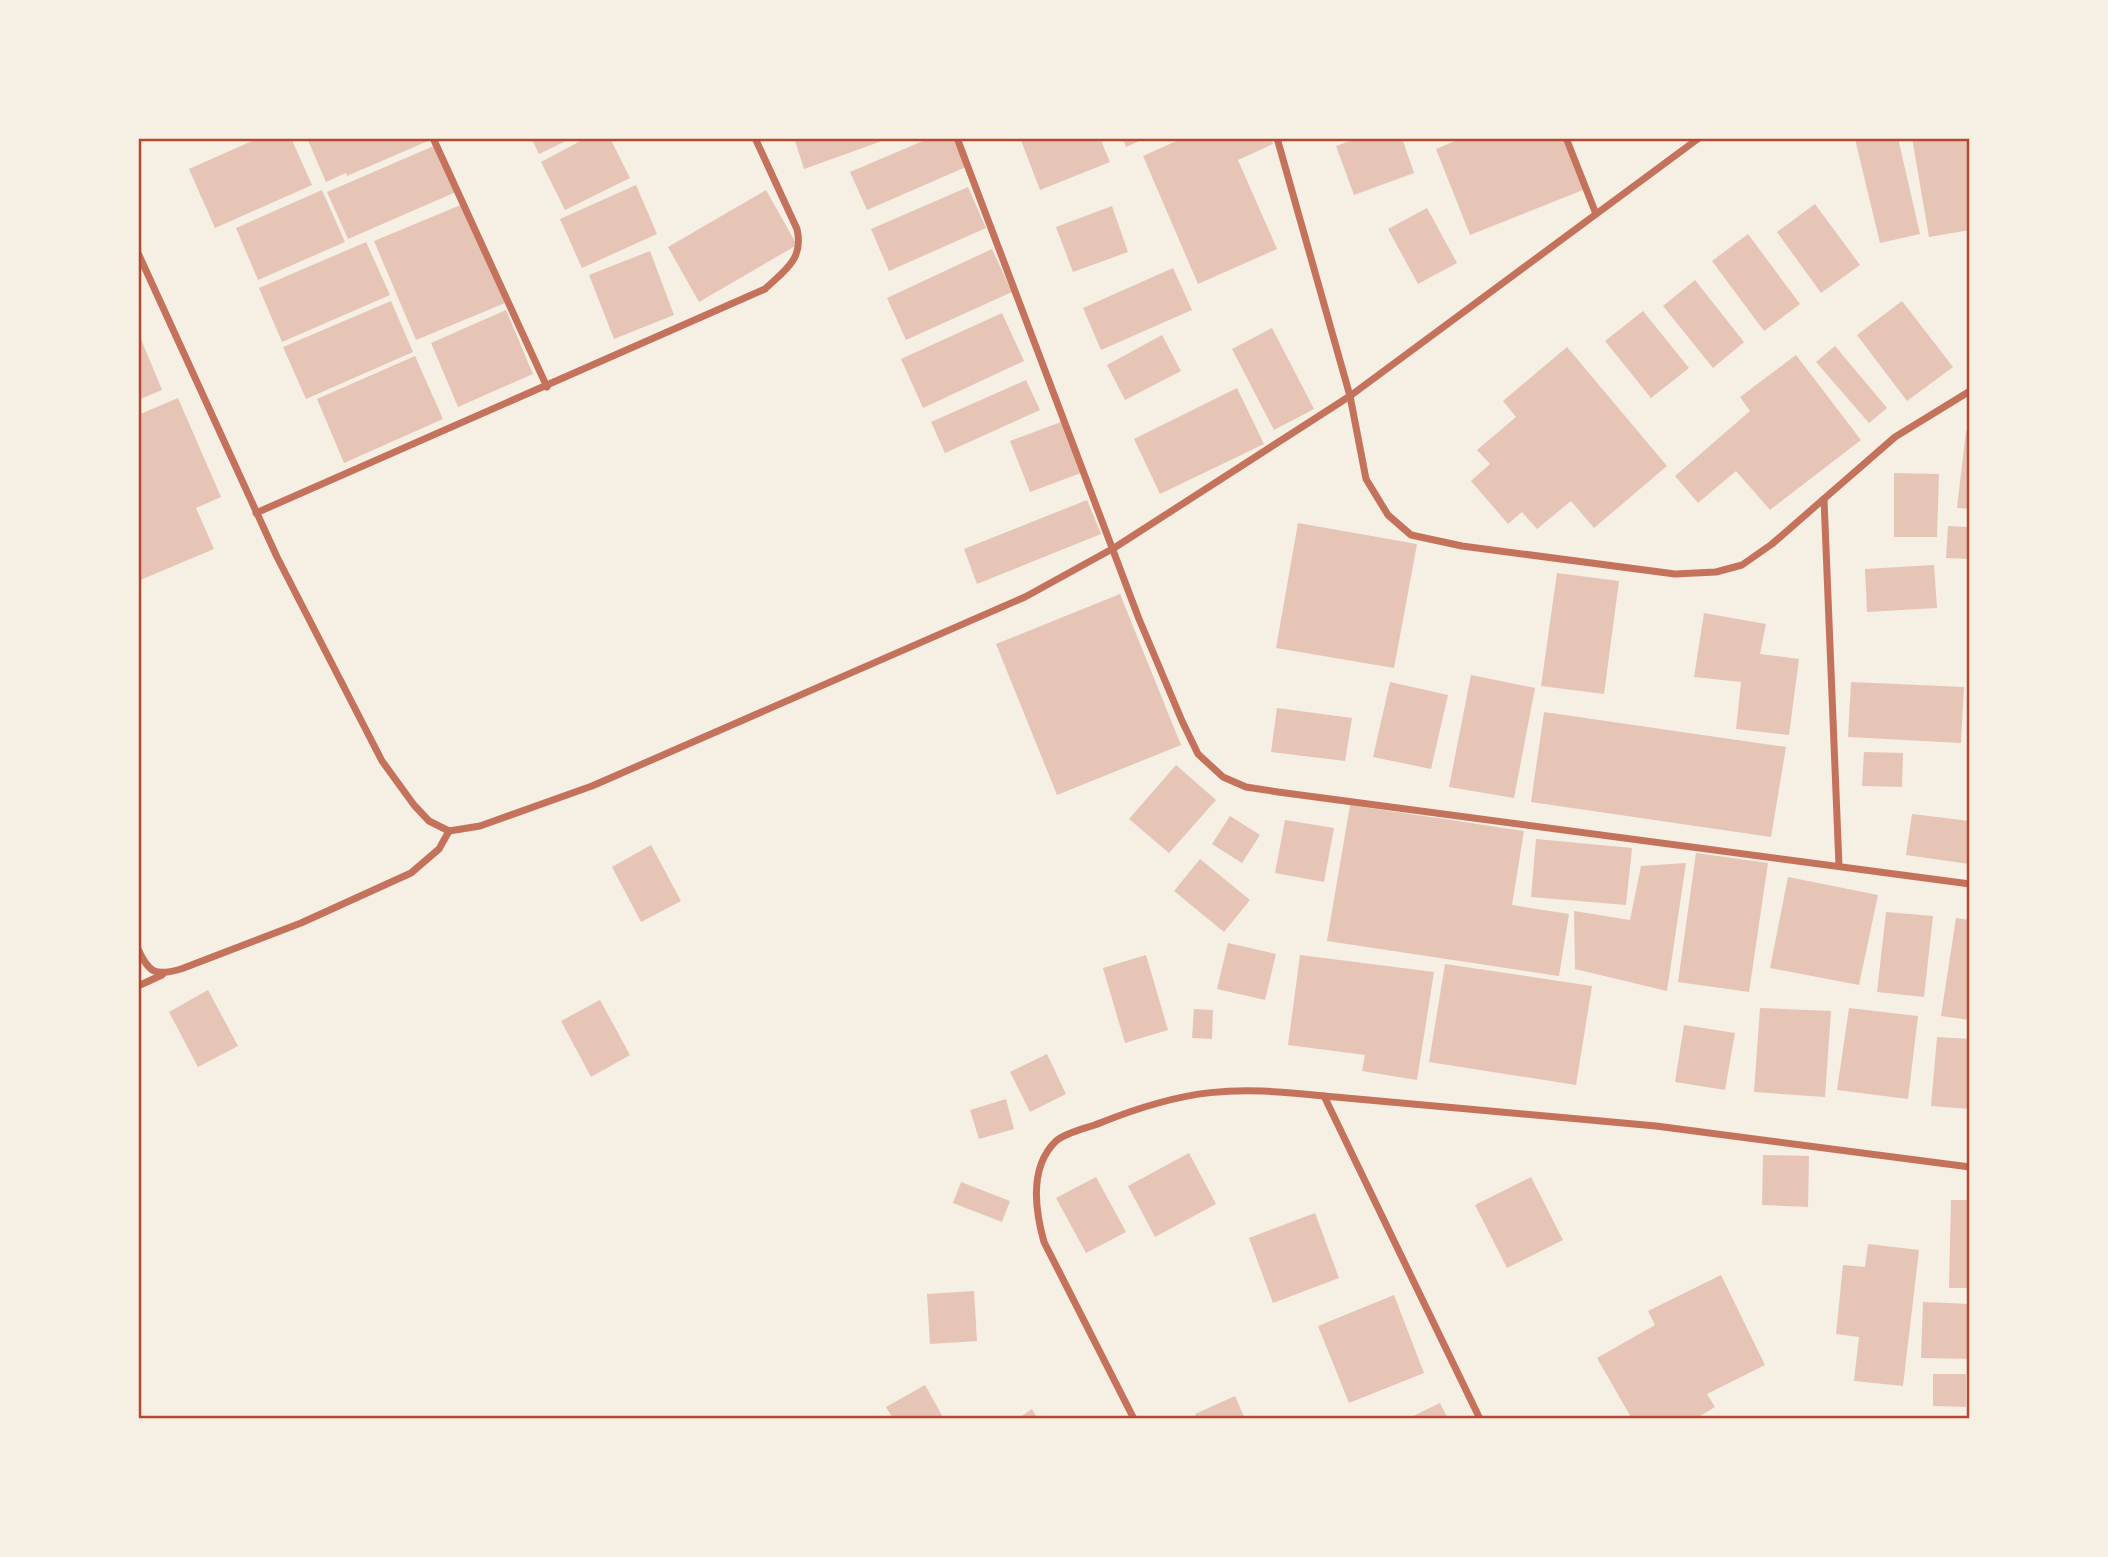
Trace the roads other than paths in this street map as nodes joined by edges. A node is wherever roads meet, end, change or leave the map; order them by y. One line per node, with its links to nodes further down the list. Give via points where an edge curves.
1 (433, 138): 9 (street)
2 (755, 138): 9 (street, via 797,229 800,244 792,262 765,289)
3 (957, 138): 14 (street)
4 (1277, 138): 11 (street)
5 (1566, 138): 7 (street)
6 (1699, 138): 7 (street)
7 (1596, 214): 11 (street)
8 (138, 253): 13 (street)
9 (547, 387): 13 (street)
10 (1970, 391): 12 (street, via 1895,437)
11 (1350, 396): 12 (street, via 1366,479 1388,514 1411,535 1675,574 1716,572 1742,565); 14 (street)
12 (1824, 499): 16 (street)
13 (256, 513): 15 (street, via 382,761 429,821)
14 (1114, 548): 15 (street, via 1025,597 605,780 480,826); 16 (street, via 1139,619 1198,754 1223,777 1246,787 1278,792)
15 (449, 831): 19 (street, via 439,849 411,873 301,923)
16 (1839, 866): 17 (street)
17 (1970, 884)
18 (138, 949): 19 (street, via 152,971)
19 (162, 975): 20 (street)
20 (138, 986)
21 (1324, 1097): 22 (street, via 1656,1126); 23 (street, via 1258,1089 1217,1090 1150,1103 1058,1140 1042,1161 1036,1189 1044,1242); 24 (street)
22 (1970, 1167)
23 (1134, 1419)
24 (1480, 1419)

